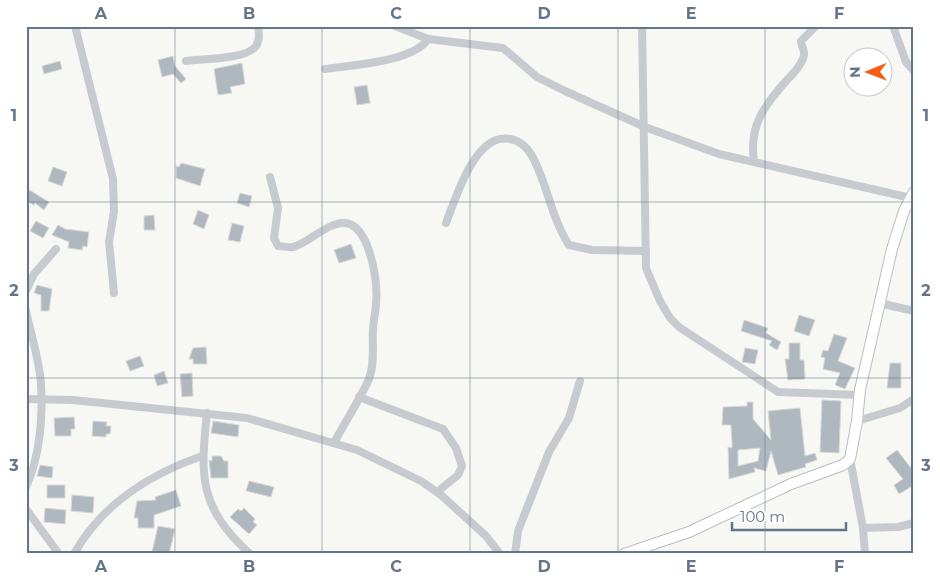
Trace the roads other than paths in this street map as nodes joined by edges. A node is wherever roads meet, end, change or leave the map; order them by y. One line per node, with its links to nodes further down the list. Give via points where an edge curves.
1 (75, 26): 20 (street, via 113,179 114,211 109,242)
2 (258, 26): 9 (street, via 259,36 251,51)
3 (395, 26): 8 (street)
4 (422, 26): 8 (street)
5 (642, 26): 12 (street)
6 (816, 26): 13 (street, via 801,41 805,54 801,62 774,94 755,127)
7 (893, 26): 11 (street, via 906,62)
8 (425, 37): 10 (street, via 418,49 400,57); 12 (street, via 503,48 537,77)
9 (186, 61)
10 (325, 69)
11 (914, 71)
12 (645, 127): 13 (street, via 690,145); 18 (street)
13 (754, 162): 15 (street)
14 (270, 176): 26 (street, via 278,208 274,238 278,246 292,248 323,230 342,223 352,224 372,260 376,304 372,367)
15 (912, 195): 21 (main road, via 892,246)
16 (446, 223): 18 (street, via 478,153 495,138 508,138 532,154 569,245 592,250)
17 (56, 249): 19 (street, via 34,274)
18 (646, 251): 25 (street, via 650,280 670,318 768,387 778,392)
19 (26, 291)
20 (114, 294)
21 (879, 303): 22 (street); 25 (main road)
22 (914, 311)
23 (26, 313): 29 (street, via 41,382)
24 (580, 381): 44 (street, via 569,418 549,452 518,531)
25 (859, 394): 31 (main road)
26 (359, 397): 32 (street); 36 (street, via 443,429 456,448 462,466 458,475)
27 (914, 399): 31 (street, via 900,408)
28 (26, 400): 29 (street)
29 (41, 400): 30 (street, via 73,400); 35 (street, via 37,452)
30 (206, 413): 32 (street, via 247,418); 33 (street)
31 (857, 421): 34 (main road)
32 (334, 443): 36 (street, via 387,464)
33 (202, 456): 41 (street, via 172,466 120,498 96,522); 42 (street, via 209,503)
34 (850, 459): 39 (street); 45 (main road, via 843,466 791,484 697,528)
35 (26, 487)
36 (437, 492): 43 (street, via 486,536)
37 (26, 509): 40 (street)
38 (914, 523): 39 (street)
39 (863, 528): 46 (street)
40 (59, 554)
41 (74, 554)
42 (250, 554)
43 (500, 554)
44 (515, 554)
45 (624, 554)
46 (865, 554)

